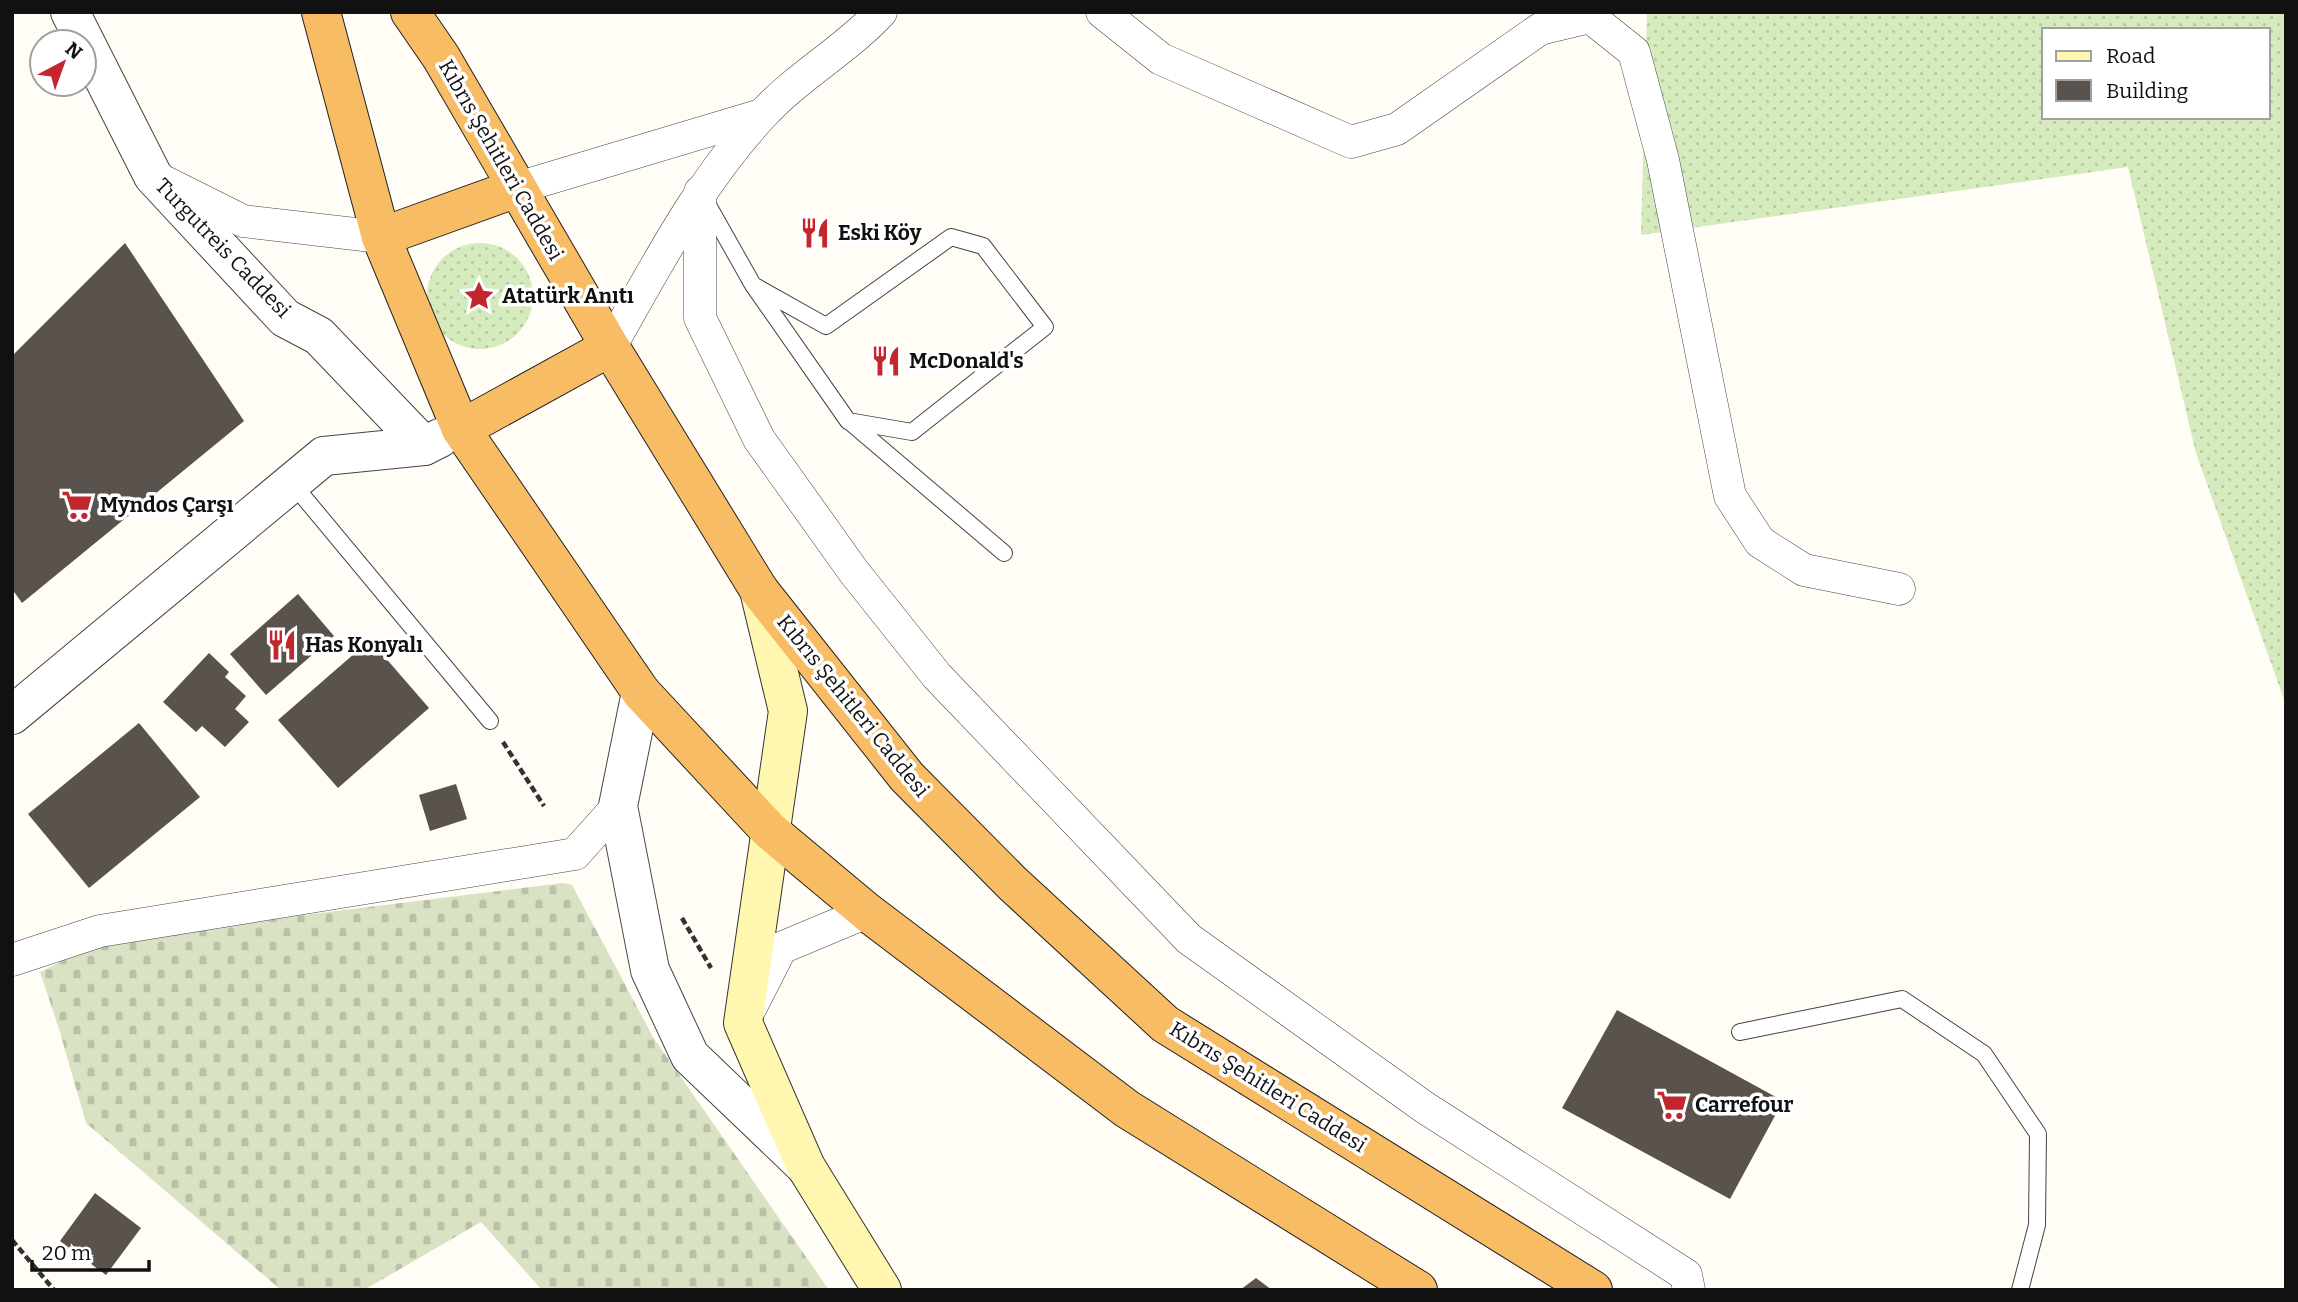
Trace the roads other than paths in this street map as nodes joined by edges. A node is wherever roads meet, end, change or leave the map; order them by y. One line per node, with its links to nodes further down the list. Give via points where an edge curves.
1 (70, 12): 7 (street, Turgutreis Caddesi)
2 (321, 12): 10 (highway)
3 (410, 12): 8 (highway, Kıbrıs Şehitleri Caddesi)
4 (881, 12): 6 (street)
5 (1102, 12): 18 (street, via 1161,59 1351,142 1396,129 1540,29 1590,17 1634,52 1663,160 1731,496 1760,542 1804,570)
6 (761, 115): 8 (street); 9 (street)
7 (153, 176): 10 (street, via 243,221); 15 (street, Turgutreis Caddesi, via 285,318 319,335)
8 (517, 188): 10 (highway); 12 (highway, Kıbrıs Şehitleri Caddesi)
9 (700, 192): 11 (lane); 12 (street); 33 (street, via 699,318 760,439 854,572 937,676 1189,939 1424,1107 1686,1275)
10 (381, 237): 14 (highway)
11 (754, 285): 13 (lane); 13 (lane, via 826,326 951,237 983,246 1045,327 912,432)
12 (610, 346): 14 (highway); 19 (highway, Kıbrıs Şehitleri Caddesi)
13 (848, 421): 17 (lane)
14 (461, 429): 15 (street); 20 (highway)
15 (424, 446): 16 (street, via 324,456)
16 (292, 483): 21 (street); 22 (lane)
17 (1004, 553)
18 (1899, 589)
19 (759, 590): 24 (main road, via 788,710); 32 (highway, Kıbrıs Şehitleri Caddesi, via 907,777 1012,883 1165,1024)
20 (641, 692): 23 (street); 24 (highway)
21 (12, 715)
22 (489, 721)
23 (618, 806): 26 (street, via 575,855 100,931); 29 (street, via 650,970 690,1056)
24 (769, 830): 25 (highway); 27 (main road)
25 (867, 912): 27 (street, via 781,948); 31 (highway, via 1127,1109)
26 (15, 952)
27 (743, 1023): 29 (main road)
28 (1740, 1032): 34 (lane, via 1902,999 1984,1054 2038,1134 2037,1225)
29 (806, 1167): 30 (main road)
30 (882, 1290)
31 (1418, 1290)
32 (1593, 1290)
33 (1689, 1290)
34 (2020, 1290)

